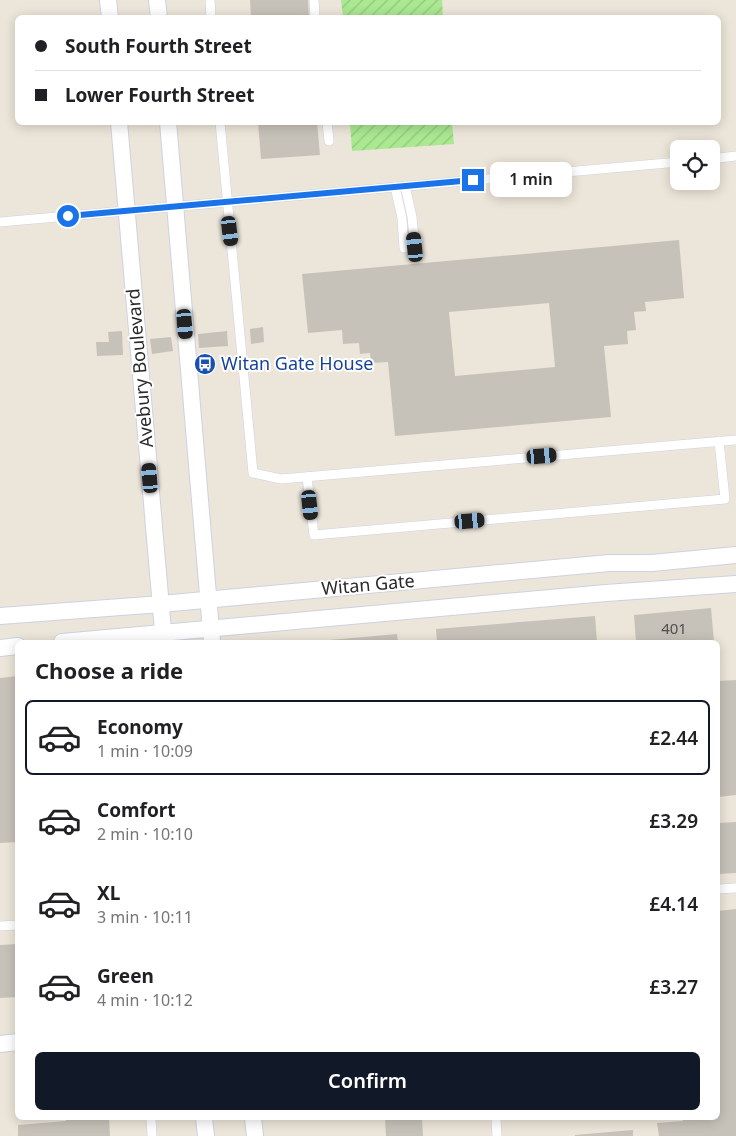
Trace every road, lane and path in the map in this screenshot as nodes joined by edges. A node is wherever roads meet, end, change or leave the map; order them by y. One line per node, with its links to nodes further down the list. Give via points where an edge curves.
1 (108, 0): 5 (street)
2 (157, 0): 6 (street)
3 (210, 0): 7 (lane)
4 (314, 0): 8 (lane)
5 (110, 15)
6 (159, 15)
7 (211, 15)
8 (315, 15)
9 (119, 125): 21 (street, Avebury Boulevard)
10 (168, 125): 20 (street)
11 (220, 125): 19 (lane)
12 (327, 125): 13 (lane)
13 (329, 141)
14 (736, 156): 15 (lane)
15 (720, 158)
16 (670, 163): 17 (lane)
17 (405, 186): 18 (lane); 23 (lane)
18 (395, 188): 19 (lane); 24 (lane)
19 (227, 202): 20 (lane); 27 (lane, via 253,473 281,479)
20 (175, 207): 21 (lane); 30 (street)
21 (126, 212): 22 (lane); 31 (street, Avebury Boulevard)
22 (0, 222)
23 (415, 247)
24 (404, 248)
25 (736, 440): 26 (lane)
26 (719, 441): 27 (lane); 27 (lane, via 724,499 314,535)
27 (307, 477)
28 (736, 556): 30 (street, Witan Gate, via 610,563)
29 (736, 584): 33 (street, Witan Gate, via 606,593)
30 (208, 598): 31 (street, Witan Gate); 33 (street)
31 (161, 604): 32 (street, Witan Gate); 34 (street, Avebury Boulevard)
32 (0, 616)
33 (212, 636): 34 (street, Witan Gate)
34 (164, 638): 35 (street, Witan Gate)
35 (113, 640)
36 (15, 646): 37 (street)
37 (0, 648)
38 (736, 888): 39 (lane)
39 (720, 889)
40 (15, 925): 41 (lane)
41 (0, 926)
42 (15, 1042): 43 (street)
43 (0, 1044)
44 (151, 1120): 48 (lane)
45 (204, 1120): 49 (street)
46 (253, 1120): 50 (street)
47 (496, 1120): 51 (lane)
48 (152, 1136)
49 (206, 1136)
50 (255, 1136)
51 (497, 1136)

